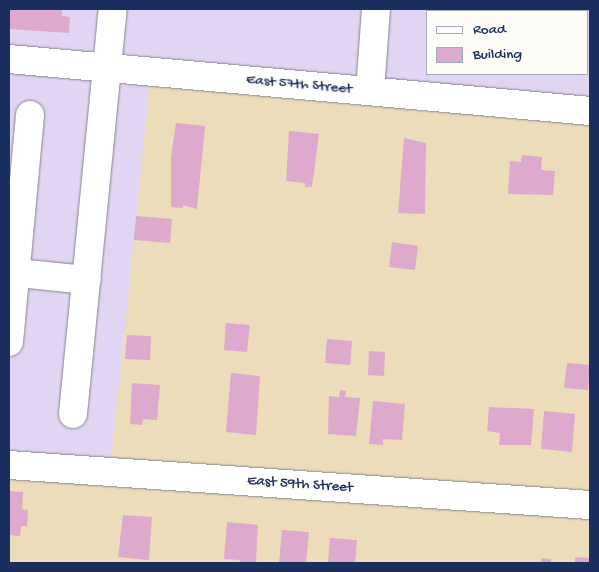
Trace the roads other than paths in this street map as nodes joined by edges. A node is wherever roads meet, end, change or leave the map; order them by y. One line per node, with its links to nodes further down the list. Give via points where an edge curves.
1 (114, 9): 4 (street)
2 (376, 9): 5 (street)
3 (9, 59): 4 (street, East 57th Street)
4 (108, 68): 5 (street, East 57th Street); 9 (street)
5 (370, 91): 6 (street, East 57th Street)
6 (590, 111)
7 (30, 115): 8 (street)
8 (12, 272): 9 (street); 10 (street)
9 (87, 280): 11 (street)
10 (9, 342)
11 (73, 414)
12 (9, 465): 13 (street, East 59th Street)
13 (590, 505)

